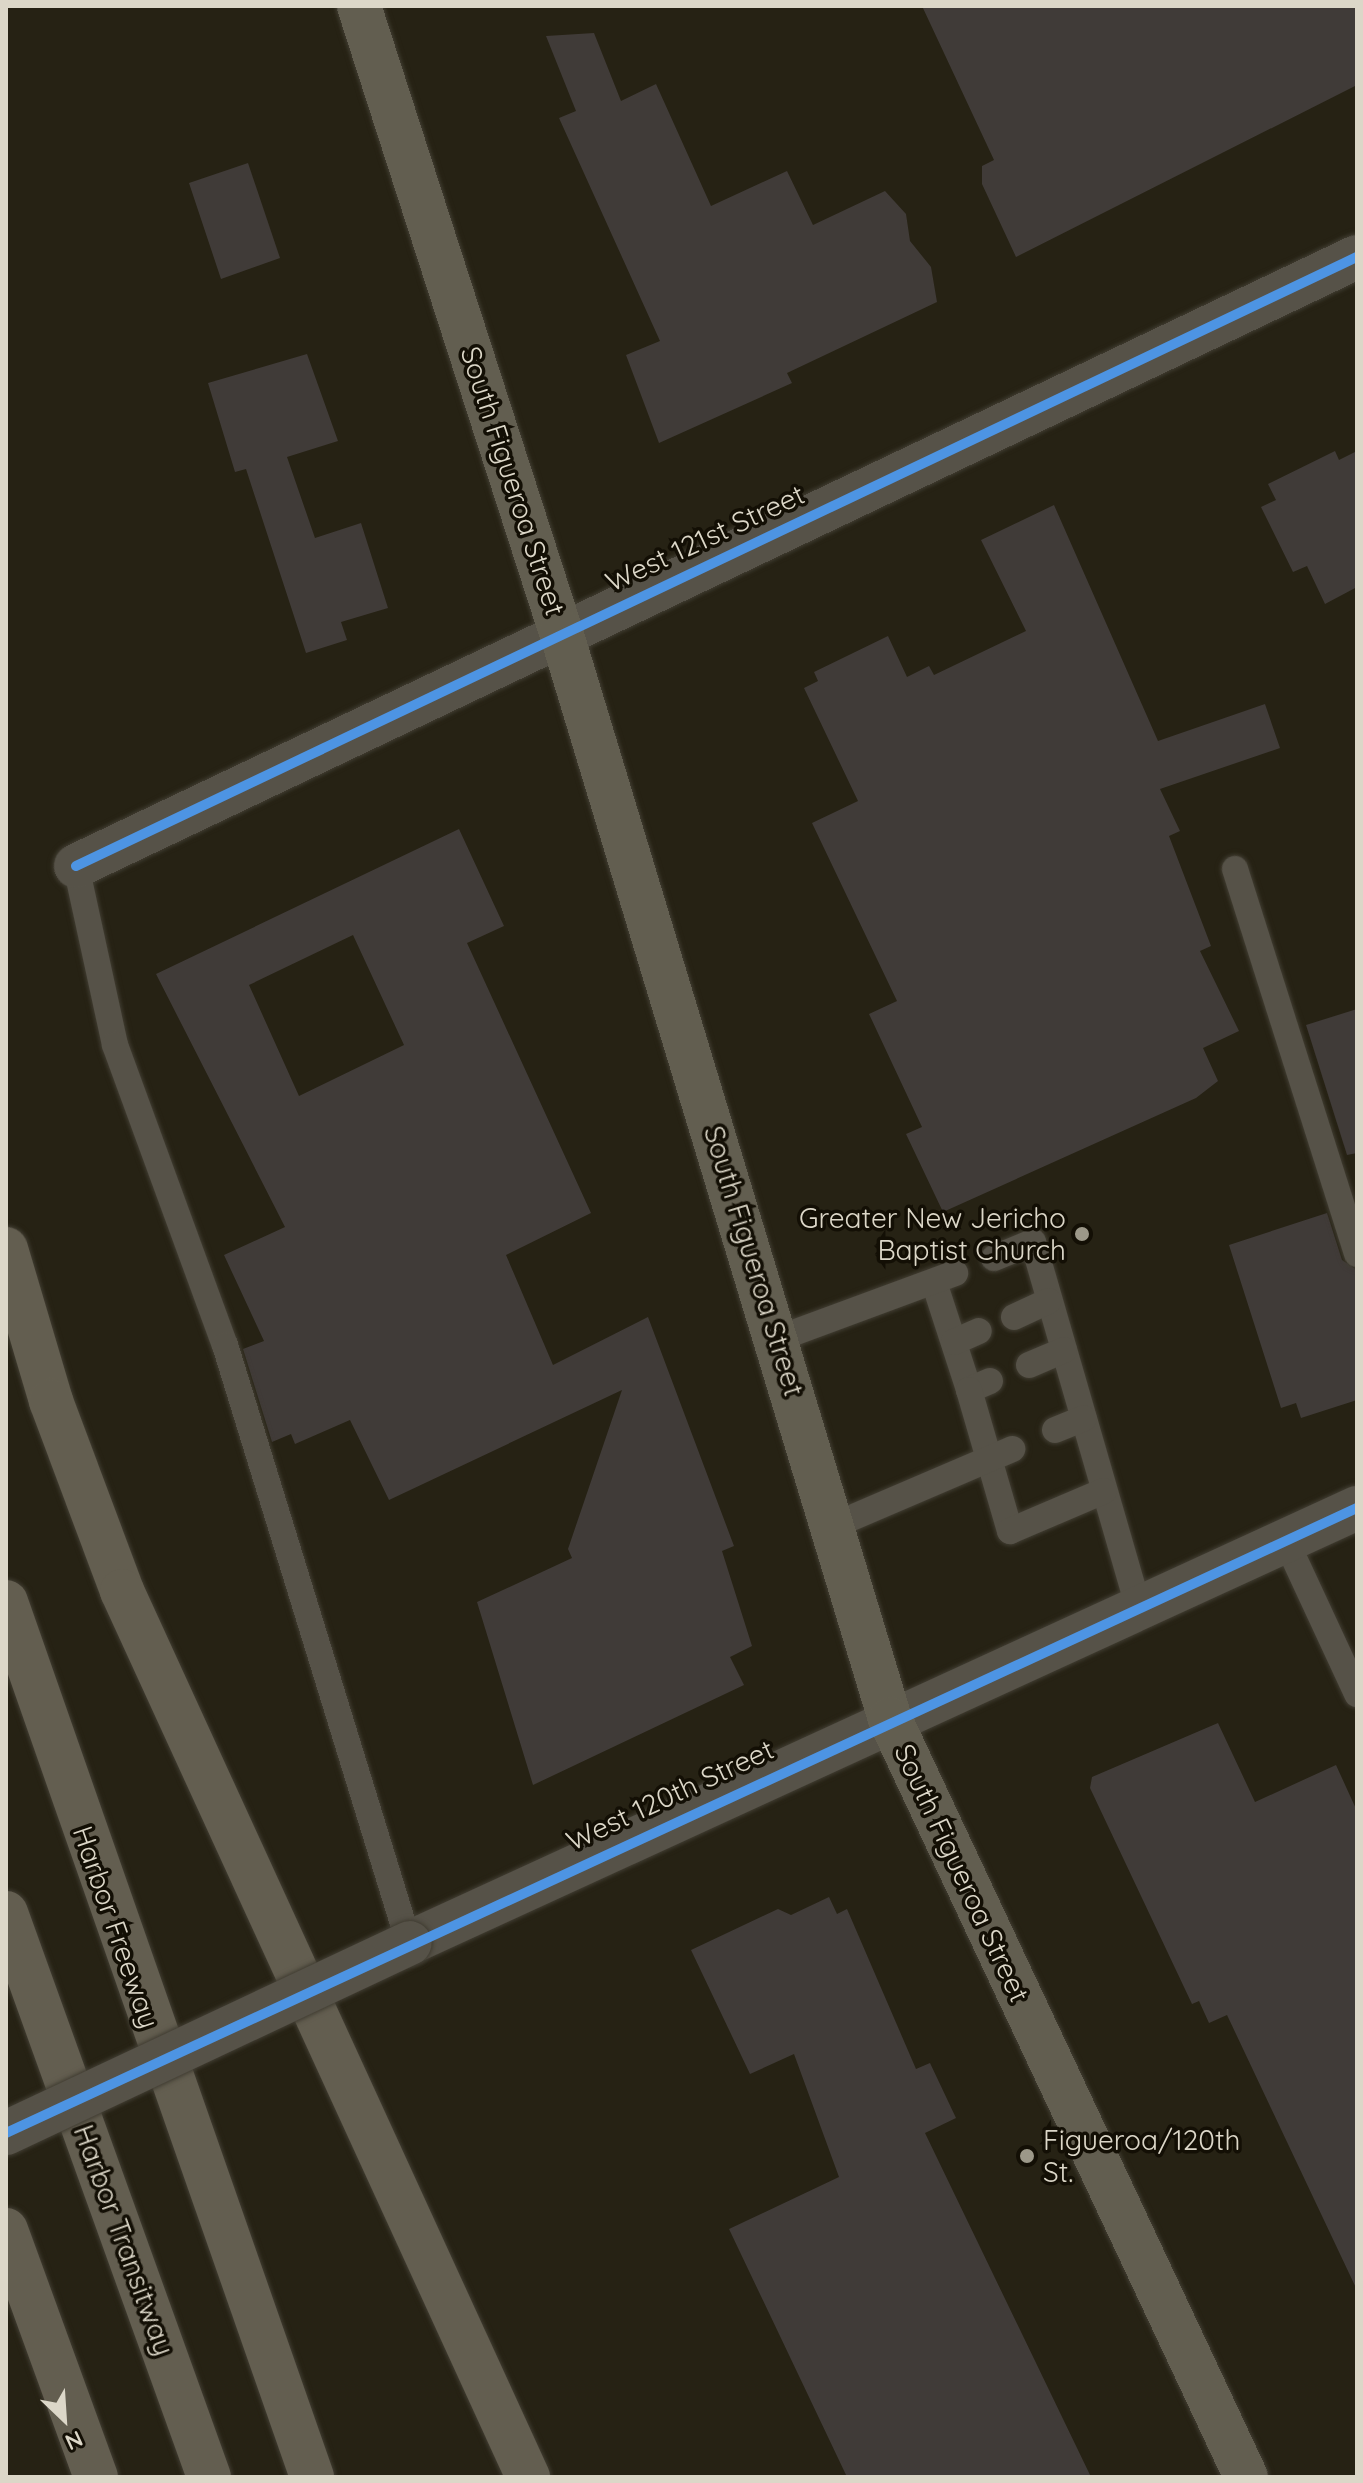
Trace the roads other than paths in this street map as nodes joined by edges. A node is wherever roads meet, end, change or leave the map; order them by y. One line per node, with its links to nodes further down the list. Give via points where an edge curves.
1 (368, 8): 3 (main road, South Figueroa Street)
2 (1357, 257): 3 (street, West 121st Street)
3 (561, 632): 4 (street, West 121st Street); 12 (main road, South Figueroa Street)
4 (76, 866): 29 (lane, via 115,1045 225,1345)
5 (1235, 869): 7 (lane)
6 (6, 1249): 37 (highway, via 51,1401 169,1703)
7 (1357, 1254)
8 (994, 1258): 9 (lane, via 1033,1242)
9 (1049, 1301): 10 (lane); 14 (lane)
10 (1014, 1317)
11 (979, 1331): 13 (lane)
12 (777, 1339): 13 (lane, via 945,1278); 22 (main road, South Figueroa Street)
13 (954, 1342): 19 (lane, via 979,1386)
14 (1064, 1350): 15 (lane); 16 (lane)
15 (1029, 1365)
16 (1084, 1418): 17 (lane); 20 (lane)
17 (1055, 1430)
18 (1012, 1449): 19 (lane)
19 (988, 1460): 20 (lane, via 1010,1531); 22 (lane)
20 (1104, 1491): 25 (lane)
21 (1357, 1508): 23 (street, West 120th Street)
22 (835, 1525): 27 (main road, South Figueroa Street)
23 (1286, 1541): 25 (street, West 120th Street); 26 (lane)
24 (6, 1602): 31 (highway, Harbor Freeway)
25 (1139, 1610): 27 (street, West 120th Street)
26 (1357, 1694)
27 (890, 1719): 29 (street, West 120th Street); 38 (main road, South Figueroa Street)
28 (6, 1913): 34 (highway, Harbor Transitway)
29 (409, 1943): 30 (street, West 120th Street, bridge)
30 (6, 2133)
31 (215, 2205): 35 (highway, Harbor Freeway); 36 (highway)
32 (6, 2230): 33 (highway)
33 (96, 2477)
34 (209, 2477)
35 (312, 2477)
36 (331, 2477)
37 (528, 2477)
38 (1246, 2477)

